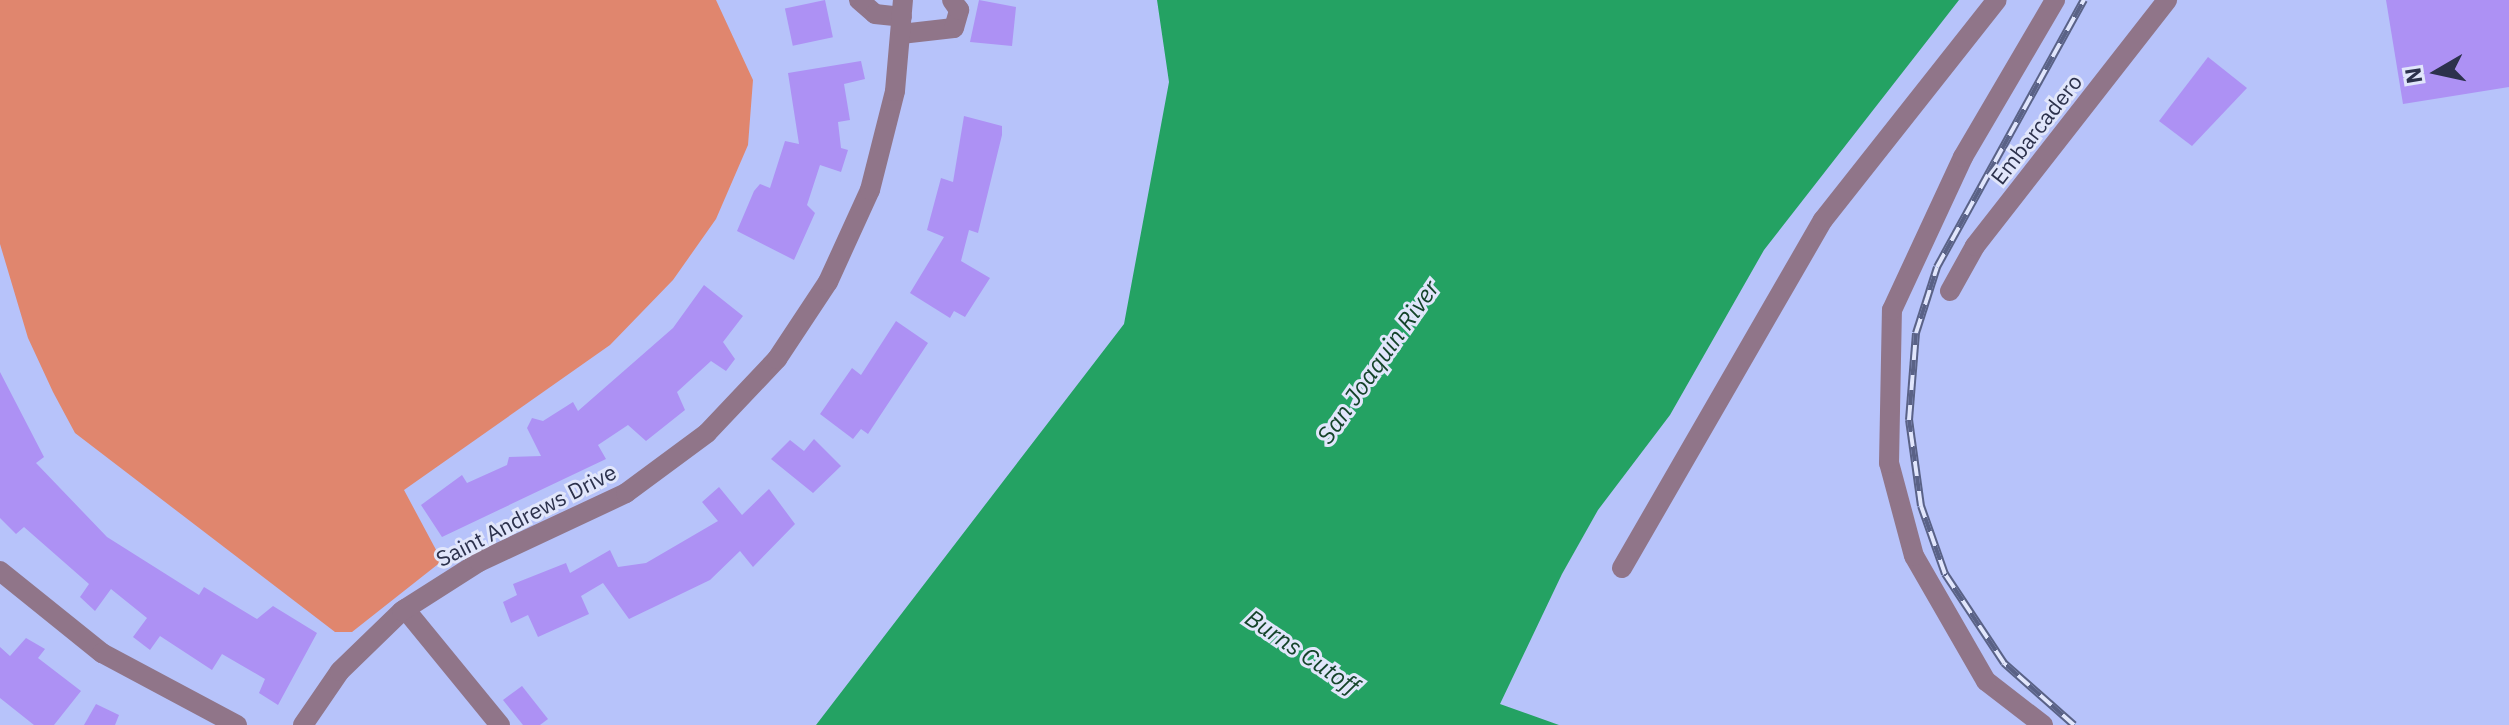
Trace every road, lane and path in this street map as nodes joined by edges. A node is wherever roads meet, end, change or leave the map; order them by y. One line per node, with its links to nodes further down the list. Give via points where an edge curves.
1 (859, 0): 6 (street, via 875,14)
2 (952, 0): 6 (street, via 959,10 954,28)
3 (1997, 0): 8 (street, via 1823,220)
4 (2055, 0): 14 (street, via 1963,157 1892,310 1889,447 1914,556 1986,681)
5 (2167, 0): 7 (street, Embarcadero, via 1975,246)
6 (902, 17): 10 (street, Saint Andrews Drive, via 870,190 828,282 769,368 707,433 626,493 479,562)
7 (1950, 291)
8 (1622, 568)
9 (0, 571): 11 (street, via 102,653)
10 (405, 609): 12 (street, Saint Andrews Drive, via 340,671); 13 (street)
11 (237, 725)
12 (303, 725)
13 (500, 725)
14 (2043, 725)

